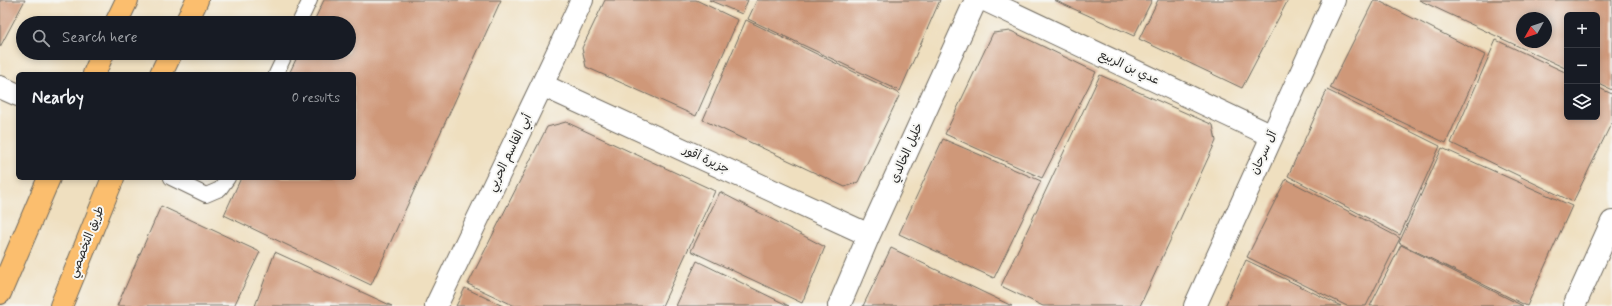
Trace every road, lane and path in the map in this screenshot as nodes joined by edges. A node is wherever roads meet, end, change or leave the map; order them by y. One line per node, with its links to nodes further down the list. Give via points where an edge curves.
1 (127, 0): 8 (main road)
2 (197, 0): 9 (main road)
3 (310, 0): 10 (lane)
4 (582, 0): 17 (street, أبي القاسم الحربي)
5 (976, 0): 26 (street, خليل الخالدي)
6 (985, 0): 20 (street, عدي بن الربيع)
7 (1334, 0): 20 (street, آل سرحان)
8 (119, 16)
9 (189, 16)
10 (302, 16)
11 (100, 60): 14 (main road)
12 (168, 60): 15 (main road)
13 (283, 60): 16 (lane)
14 (95, 72)
15 (162, 72)
16 (277, 72)
17 (542, 85): 26 (street, جزيرة أقور); 29 (street, أبي القاسم الحربي)
18 (0, 86): 19 (street)
19 (16, 94)
20 (1272, 136): 31 (street, آل سرحان)
21 (48, 180): 27 (main road)
22 (112, 180): 28 (main road, طريق التخصصي)
23 (175, 180): 24 (lane, via 206,195 220,189)
24 (227, 180)
25 (1612, 222): 32 (street)
26 (869, 235): 30 (street, خليل الخالدي)
27 (0, 293)
28 (61, 306)
29 (436, 306)
30 (839, 306)
31 (1195, 306)
32 (1574, 306)

